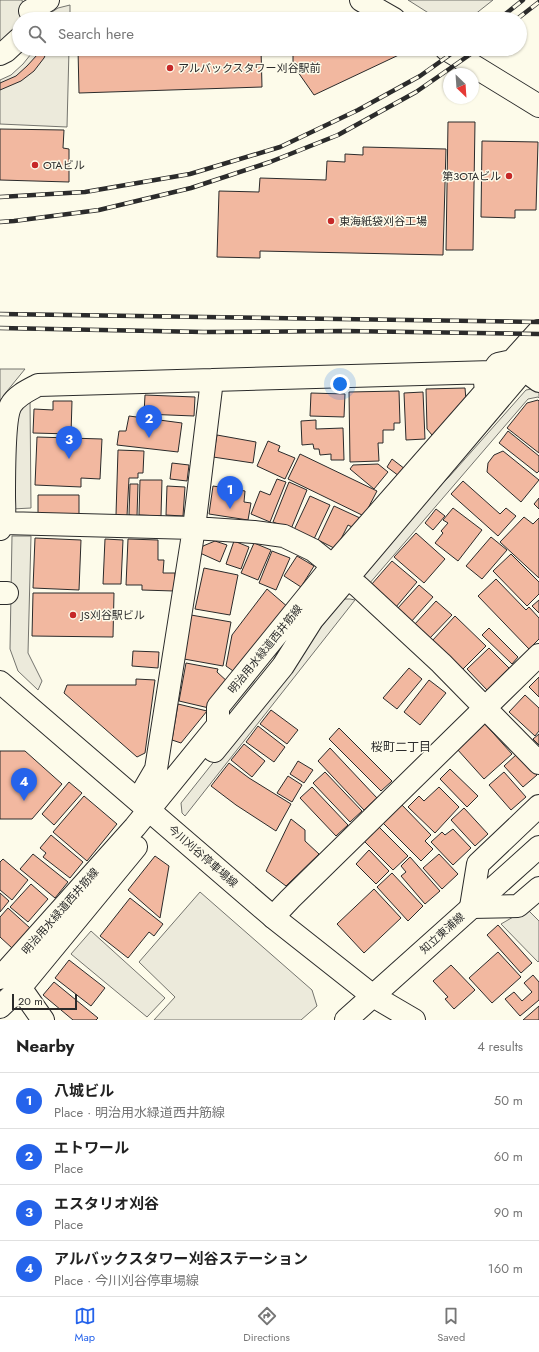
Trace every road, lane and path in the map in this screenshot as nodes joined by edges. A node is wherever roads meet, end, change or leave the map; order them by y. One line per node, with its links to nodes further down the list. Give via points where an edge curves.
1 (361, 0): 2 (street)
2 (382, 12)
3 (12, 45): 4 (street)
4 (0, 54)
5 (457, 56): 6 (street)
6 (539, 106)
7 (539, 331): 9 (street, via 512,361 498,364)
8 (539, 352): 10 (street)
9 (492, 372): 10 (street); 11 (street); 15 (street, 明治用水緑道西井筋線, via 485,382 486,391)
10 (529, 375): 15 (street)
11 (212, 380): 12 (street, via 38,385 23,393 11,404); 14 (street)
12 (2, 486): 13 (street)
13 (2, 526): 14 (street)
14 (194, 528): 15 (street, via 284,536 313,550); 21 (street)
15 (340, 571): 18 (street, via 441,663); 21 (street, 明治用水緑道西井筋線, via 218,707 218,725)
16 (539, 656): 18 (street)
17 (0, 682): 21 (street, 今川刈谷停車場線)
18 (485, 708): 19 (street); 25 (street)
19 (539, 763)
20 (539, 806): 24 (street, via 478,864)
21 (149, 809): 25 (street, 今川刈谷停車場線); 26 (street, 明治用水緑道西井筋線); 27 (street)
22 (539, 847): 24 (street, 知立東浦線)
23 (539, 888): 24 (street, via 518,906)
24 (471, 907): 28 (street, 知立東浦線)
25 (274, 917): 28 (street, 今川刈谷停車場線)
26 (3, 969): 27 (street)
27 (20, 988): 29 (street); 30 (street)
28 (373, 996): 31 (street, 知立東浦線); 32 (street, 今川刈谷停車場線)
29 (0, 1007)
30 (43, 1020)
31 (346, 1020)
32 (414, 1020)

